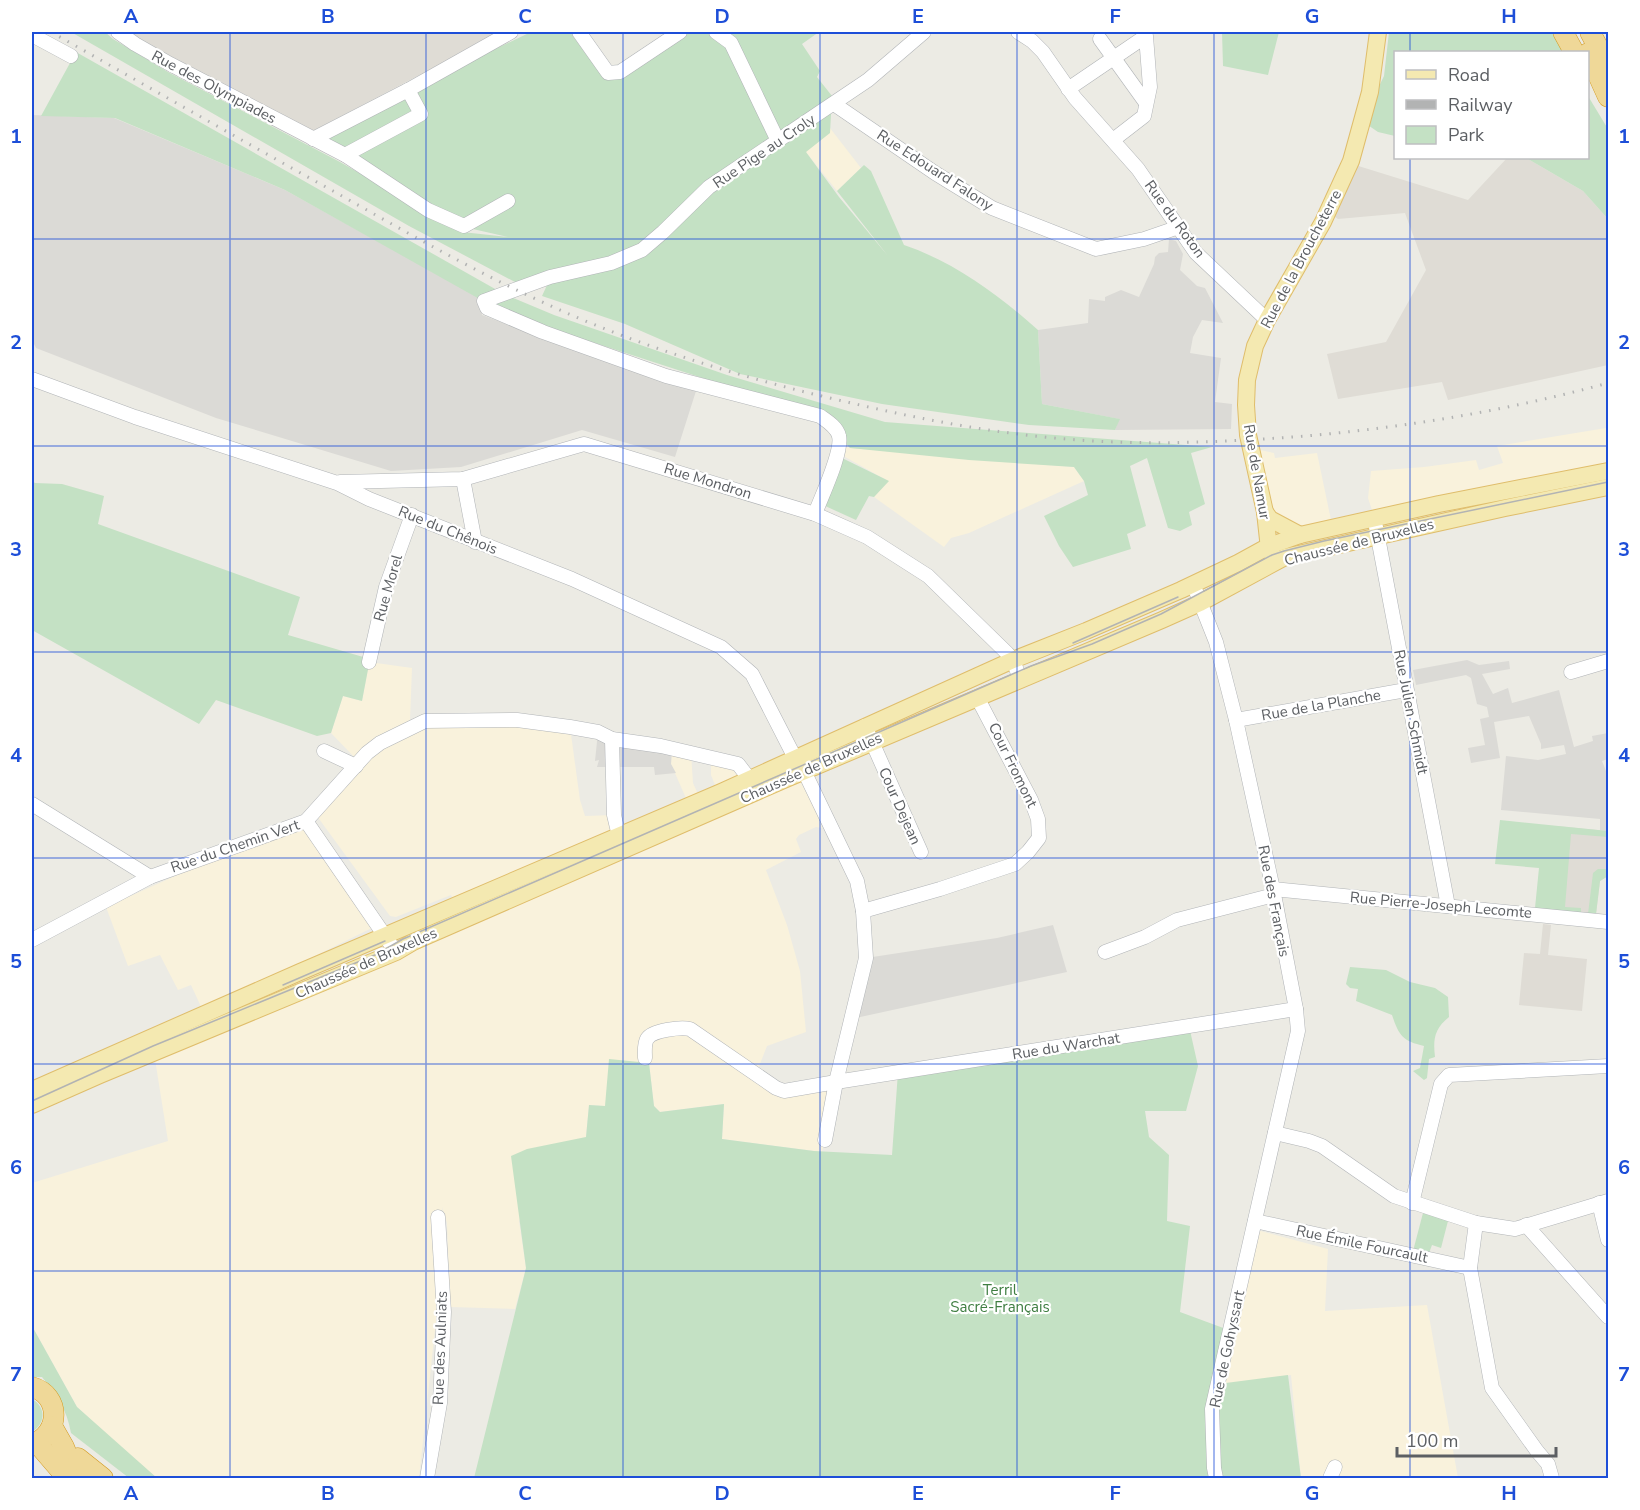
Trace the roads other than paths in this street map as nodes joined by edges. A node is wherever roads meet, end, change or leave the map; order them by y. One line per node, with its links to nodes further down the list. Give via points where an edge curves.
1 (118, 32): 30 (street, Rue des Olympiades)
2 (511, 32): 25 (street)
3 (579, 32): 4 (street, via 608,73 614,74)
4 (680, 32)
5 (716, 32): 32 (street, via 731,43)
6 (924, 32): 28 (street, Rue Pige au Croly)
7 (1018, 32): 24 (street, Rue du Roton, via 1043,52)
8 (1378, 32): 36 (main road, Rue de la Broucheterre, via 1370,92 1351,161 1323,222)
9 (1563, 32): 17 (highway)
10 (1577, 32): 18 (highway)
11 (1590, 32): 22 (highway)
12 (1600, 32): 16 (highway)
13 (1146, 34): 21 (street); 27 (street, via 1150,87)
14 (32, 35): 19 (street)
15 (1100, 39): 21 (street)
16 (1608, 46)
17 (1573, 51)
18 (1586, 51)
19 (71, 56)
20 (1589, 57): 26 (highway)
21 (1114, 58): 24 (street); 27 (street)
22 (1608, 66)
23 (1589, 78): 29 (highway)
24 (1068, 89): 31 (street, Rue du Roton)
25 (408, 90): 30 (street); 33 (street, via 420,114)
26 (1608, 97)
27 (1146, 103): 31 (street, via 1144,116)
28 (834, 104): 32 (street, Rue Pige au Croly); 35 (street, Rue Edouard Falony, via 992,208 1096,249)
29 (1608, 108)
30 (313, 139): 33 (street, Rue des Olympiades)
31 (1113, 140): 35 (street, Rue du Roton)
32 (778, 141): 44 (street, Rue Pige au Croly, via 709,187 642,249 484,301 486,309 666,376 820,416 839,436 838,453)
33 (345, 155): 34 (street, Rue des Olympiades, via 428,210 464,226)
34 (508, 201)
35 (1179, 227): 36 (street, Rue du Roton, via 1196,253)
36 (1267, 320): 37 (main road, Rue de la Broucheterre)
37 (1255, 346): 43 (main road, Rue de Namur, via 1246,405 1249,441)
38 (32, 379): 41 (street, Rue du Chênois)
39 (1608, 471): 46 (main road, Chaussée de Bruxelles)
40 (464, 479): 41 (street, Rue Mondron); 44 (street, Rue Mondron, via 584,444); 49 (street)
41 (337, 483): 45 (street, Rue du Chênois)
42 (1608, 487): 48 (main road, Chaussée de Bruxelles)
43 (1265, 512): 47 (main road, Chaussée de Bruxelles, via 1270,519); 50 (main road, Rue de Namur)
44 (815, 514): 54 (street, Rue Mondron, via 867,537 928,576)
45 (412, 515): 49 (street, Rue du Chênois); 56 (street, Rue Morel, via 386,587)
46 (1375, 518): 47 (main road, Chaussée de Bruxelles); 48 (street, Rue Julien Schmidt)
47 (1300, 535): 50 (main road, Chaussée de Bruxelles)
48 (1378, 536): 51 (main road, Chaussée de Bruxelles); 59 (street, Rue Julien Schmidt)
49 (475, 542): 65 (street, Rue du Chênois, via 572,579 721,647 752,674)
50 (1269, 546): 51 (main road, Rue de Namur); 52 (main road, Chaussée de Bruxelles)
51 (1276, 562): 53 (main road, Chaussée de Bruxelles)
52 (1193, 584): 53 (street, Rue des Français); 54 (main road, Chaussée de Bruxelles)
53 (1200, 603): 58 (main road, Chaussée de Bruxelles); 61 (street, Rue des Français, via 1216,642)
54 (1013, 660): 58 (street, Rue Mondron); 62 (main road, Chaussée de Bruxelles)
55 (1608, 661): 57 (street)
56 (369, 662)
57 (1571, 672)
58 (1020, 679): 60 (main road, Chaussée de Bruxelles)
59 (1406, 690): 61 (street, Rue de la Planche); 74 (street, Rue Julien Schmidt)
60 (977, 697): 62 (main road, Chaussée de Bruxelles); 75 (street, Cour Fromont, via 1032,800 1039,838 1015,864)
61 (1236, 720): 73 (street, Rue des Français)
62 (869, 734): 65 (main road, Chaussée de Bruxelles); 71 (street, Cour Dejean)
63 (612, 738): 66 (street, Rue du Chemin Vert, via 517,720 425,721 380,743); 67 (street, Rue du Chemin Vert, via 738,764); 70 (street, via 614,814)
64 (324, 751): 66 (street)
65 (800, 765): 67 (main road, Chaussée de Bruxelles); 75 (street, via 857,881)
66 (356, 766): 69 (street, Rue du Chemin Vert)
67 (754, 786): 70 (main road, Chaussée de Bruxelles); 79 (main road, Chaussée de Bruxelles)
68 (32, 804): 72 (street)
69 (306, 821): 72 (street, Rue du Chemin Vert); 77 (street)
70 (619, 836): 77 (main road, Chaussée de Bruxelles)
71 (921, 852)
72 (150, 877): 78 (street, Rue du Chemin Vert)
73 (1273, 892): 74 (street, Rue Pierre-Joseph Lecomte); 80 (street, via 1178,920); 81 (street, Rue des Français)
74 (1448, 906): 76 (street, Rue Pierre-Joseph Lecomte)
75 (863, 911): 84 (street, via 866,958)
76 (1608, 922)
77 (385, 936): 79 (street); 85 (main road, Chaussée de Bruxelles)
78 (32, 940)
79 (396, 952): 86 (main road, Chaussée de Bruxelles)
80 (1106, 952)
81 (1296, 1008): 84 (street, Rue du Warchat); 87 (street, Rue des Français, via 1298,1031)
82 (645, 1058): 84 (street, Rue du Warchat, via 645,1041 650,1035 690,1029 784,1091)
83 (1608, 1066): 90 (street, via 1449,1075 1440,1084)
84 (836, 1082): 88 (street)
85 (32, 1090)
86 (32, 1106)
87 (1275, 1133): 90 (street, via 1322,1146 1394,1196); 92 (street, Rue des Français)
88 (825, 1140)
89 (1604, 1202): 94 (street); 95 (street)
90 (1412, 1203): 93 (street)
91 (438, 1217): 106 (street, Rue des Aulniats, via 443,1324 440,1403)
92 (1255, 1221): 96 (street, Rue Émile Fourcault); 107 (street, Rue de Gohyssart, via 1212,1409)
93 (1476, 1223): 94 (street, via 1515,1229); 96 (street)
94 (1526, 1225): 97 (street)
95 (1608, 1240)
96 (1470, 1268): 108 (street, via 1492,1388 1548,1464)
97 (1608, 1317)
98 (32, 1387): 99 (highway, via 43,1392 52,1404)
99 (52, 1426): 100 (highway, via 49,1433); 101 (highway)
100 (34, 1443): 102 (highway)
101 (64, 1447): 104 (highway, via 70,1462); 105 (highway)
102 (52, 1471): 103 (highway)
103 (67, 1479)
104 (85, 1479)
105 (102, 1479)
106 (427, 1479)
107 (1216, 1479)
108 (1552, 1479)

